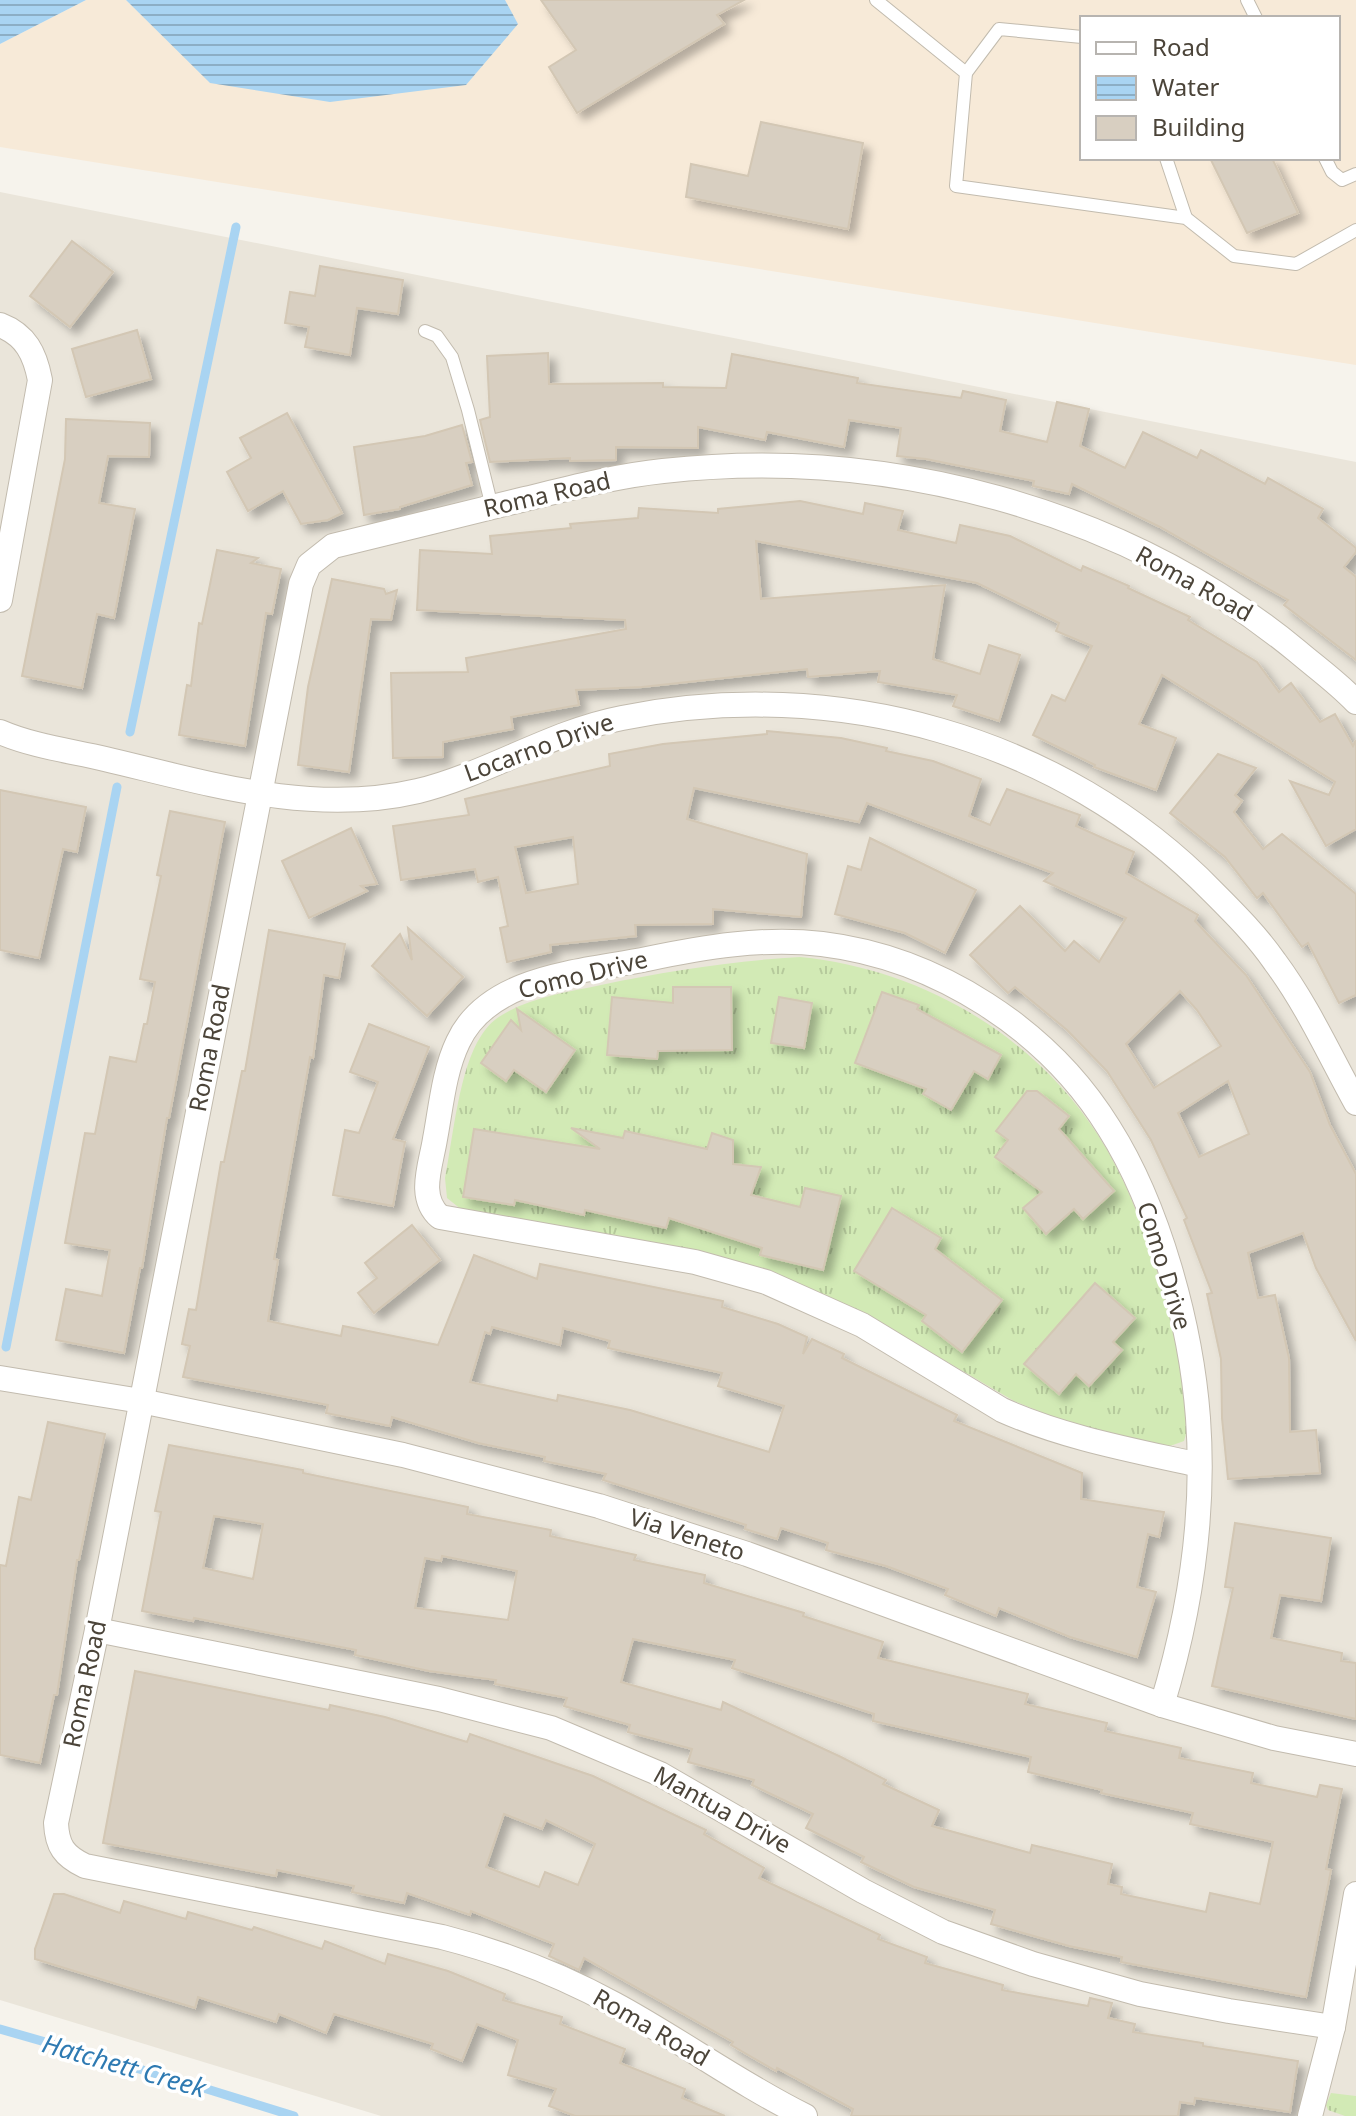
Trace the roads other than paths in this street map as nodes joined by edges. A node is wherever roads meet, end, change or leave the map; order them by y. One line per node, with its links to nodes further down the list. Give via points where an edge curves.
1 (876, 0): 3 (lane)
2 (1080, 37): 3 (lane, via 999,29)
3 (966, 73): 7 (lane, via 956,186)
4 (1167, 160): 7 (lane)
5 (1326, 160): 6 (lane, via 1342,180)
6 (1356, 174)
7 (1186, 218): 8 (lane, via 1234,256 1296,264)
8 (1356, 230)
9 (0, 325): 12 (street, via 27,343 40,380)
10 (425, 331): 11 (lane, via 437,336 452,357)
11 (492, 507): 13 (street, Roma Road, via 660,471 722,466 880,473 955,487 1090,530 1182,573 1264,624); 15 (street, Roma Road, via 333,546 309,565)
12 (0, 600)
13 (1356, 702)
14 (0, 732): 15 (street, Locarno Drive)
15 (260, 795): 16 (street, Locarno Drive, via 346,800 417,791 592,725 691,707 797,704 886,716 946,732 1034,765 1096,798 1195,873 1276,963); 18 (street, Roma Road)
16 (1356, 1103)
17 (0, 1378): 18 (street, Via Veneto)
18 (141, 1401): 20 (street, Roma Road); 21 (street, Via Veneto, via 403,1455 599,1506 747,1554)
19 (1199, 1465): 19 (street, Como Drive, via 1068,1435 1002,1410 862,1325 766,1282 695,1262 440,1217 428,1204 427,1183 445,1086 466,1028 491,1003 554,978 673,954 783,942 860,951 924,972 975,997 1052,1058 1092,1102 1123,1151 1156,1231 1185,1328); 21 (street, Como Drive, via 1188,1594)
20 (97, 1630): 24 (street, Mantua Drive, via 439,1699 551,1728 660,1774 943,1932 1140,1994); 25 (street, Roma Road, via 56,1823 62,1850 72,1860 427,1933 499,1954 613,2003)
21 (1162, 1705): 22 (street, Via Veneto, via 1274,1738)
22 (1356, 1754)
23 (1356, 1894): 24 (street)
24 (1333, 2027): 26 (street)
25 (805, 2116)
26 (1310, 2116)

